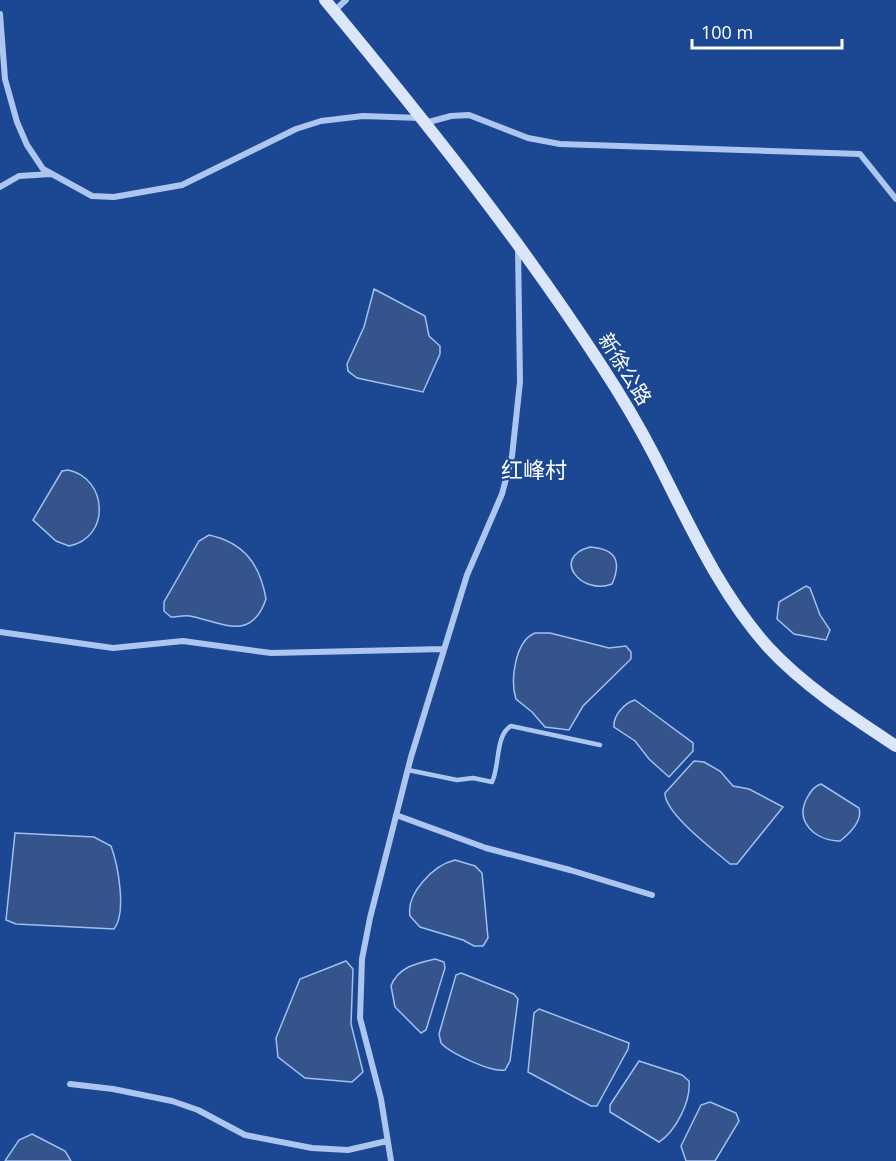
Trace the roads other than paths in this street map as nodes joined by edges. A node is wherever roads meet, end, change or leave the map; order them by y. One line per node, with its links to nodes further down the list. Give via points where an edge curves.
1 (325, 0): 3 (main road, 新徐公路)
2 (346, 0): 3 (street)
3 (334, 11): 5 (main road, 新徐公路)
4 (0, 14): 6 (street, via 5,79 17,123 27,146)
5 (423, 120): 6 (street, via 363,116 321,121 296,129 182,185 114,198 93,196); 8 (street, via 469,116 528,138 560,144 860,154); 9 (main road, 新徐公路)
6 (52, 174): 7 (street, via 19,176)
7 (0, 188)
8 (896, 199)
9 (518, 248): 11 (street, via 520,381 512,456 502,494 467,575); 13 (main road, 新徐公路, via 619,393 714,573 744,618 770,649 807,681)
10 (0, 632): 11 (street, via 121,648 183,641 271,653)
11 (444, 649): 14 (street)
12 (600, 745): 14 (lane, via 512,726 503,734 497,774 492,782)
13 (896, 745)
14 (408, 770): 15 (street)
15 (396, 814): 16 (street, via 486,848); 18 (street, via 365,938 359,998)
16 (652, 896)
17 (70, 1084): 18 (street, via 172,1101 245,1135 312,1148 348,1150)
18 (387, 1141): 19 (street)
19 (391, 1161)

